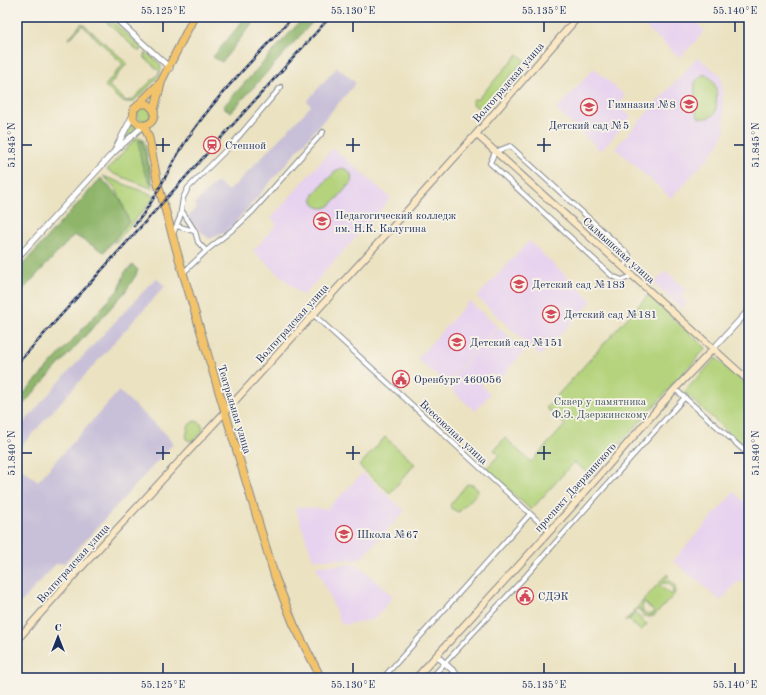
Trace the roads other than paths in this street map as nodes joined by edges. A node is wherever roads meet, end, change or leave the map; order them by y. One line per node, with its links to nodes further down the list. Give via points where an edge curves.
1 (114, 17): 4 (street)
2 (194, 17): 4 (main road)
3 (578, 17): 13 (main road, Волгоградская улица)
4 (170, 68): 5 (main road)
5 (162, 80): 7 (main road); 8 (main road)
6 (281, 87): 17 (street, via 234,142 188,188 183,198)
7 (138, 105): 8 (main road, via 148,104); 9 (main road)
8 (154, 110): 10 (main road)
9 (133, 115): 11 (main road, via 136,122); 16 (street)
10 (154, 120): 11 (main road); 14 (main road, Театральная улица)
11 (144, 125): 14 (main road, Театральная улица); 16 (street)
12 (323, 132): 21 (street, via 253,211)
13 (476, 134): 15 (main road, Салмышская улица); 27 (main road, Волгоградская улица)
14 (149, 138): 20 (main road, Театральная улица)
15 (495, 152): 23 (main road, Салмышская улица); 23 (street, via 510,146 629,255); 25 (street, via 490,163 612,276 622,280)
16 (113, 153): 22 (street)
17 (182, 210): 18 (street); 19 (street)
18 (177, 226): 19 (street); 20 (street)
19 (195, 231): 21 (street, via 198,242)
20 (172, 235): 24 (main road, Театральная улица)
21 (206, 251): 24 (street)
22 (17, 258)
23 (624, 269): 25 (main road, Салмышская улица)
24 (183, 273): 32 (main road, Театральная улица)
25 (632, 276): 28 (main road, Салмышская улица)
26 (749, 310): 28 (street, проспект Дзержинского)
27 (313, 314): 32 (main road, Волгоградская улица); 34 (street, Всесоюзная улица)
28 (713, 349): 29 (main road, Салмышская улица); 30 (main road, проспект Дзержинского)
29 (749, 381)
30 (675, 389): 31 (street); 35 (main road, проспект Дзержинского)
31 (685, 397): 33 (street); 38 (street, via 524,578)
32 (224, 413): 36 (main road, Волгоградская улица); 40 (main road, Театральная улица, via 277,583 294,625)
33 (749, 455)
34 (530, 514): 35 (street, Всесоюзная улица); 41 (street)
35 (549, 532): 37 (main road, проспект Дзержинского)
36 (17, 640)
37 (437, 656): 38 (street); 42 (main road, проспект Дзержинского)
38 (445, 662): 43 (street); 44 (street)
39 (749, 671): 45 (street)
40 (321, 678)
41 (383, 678)
42 (416, 678)
43 (431, 678)
44 (461, 678)
45 (743, 678)

